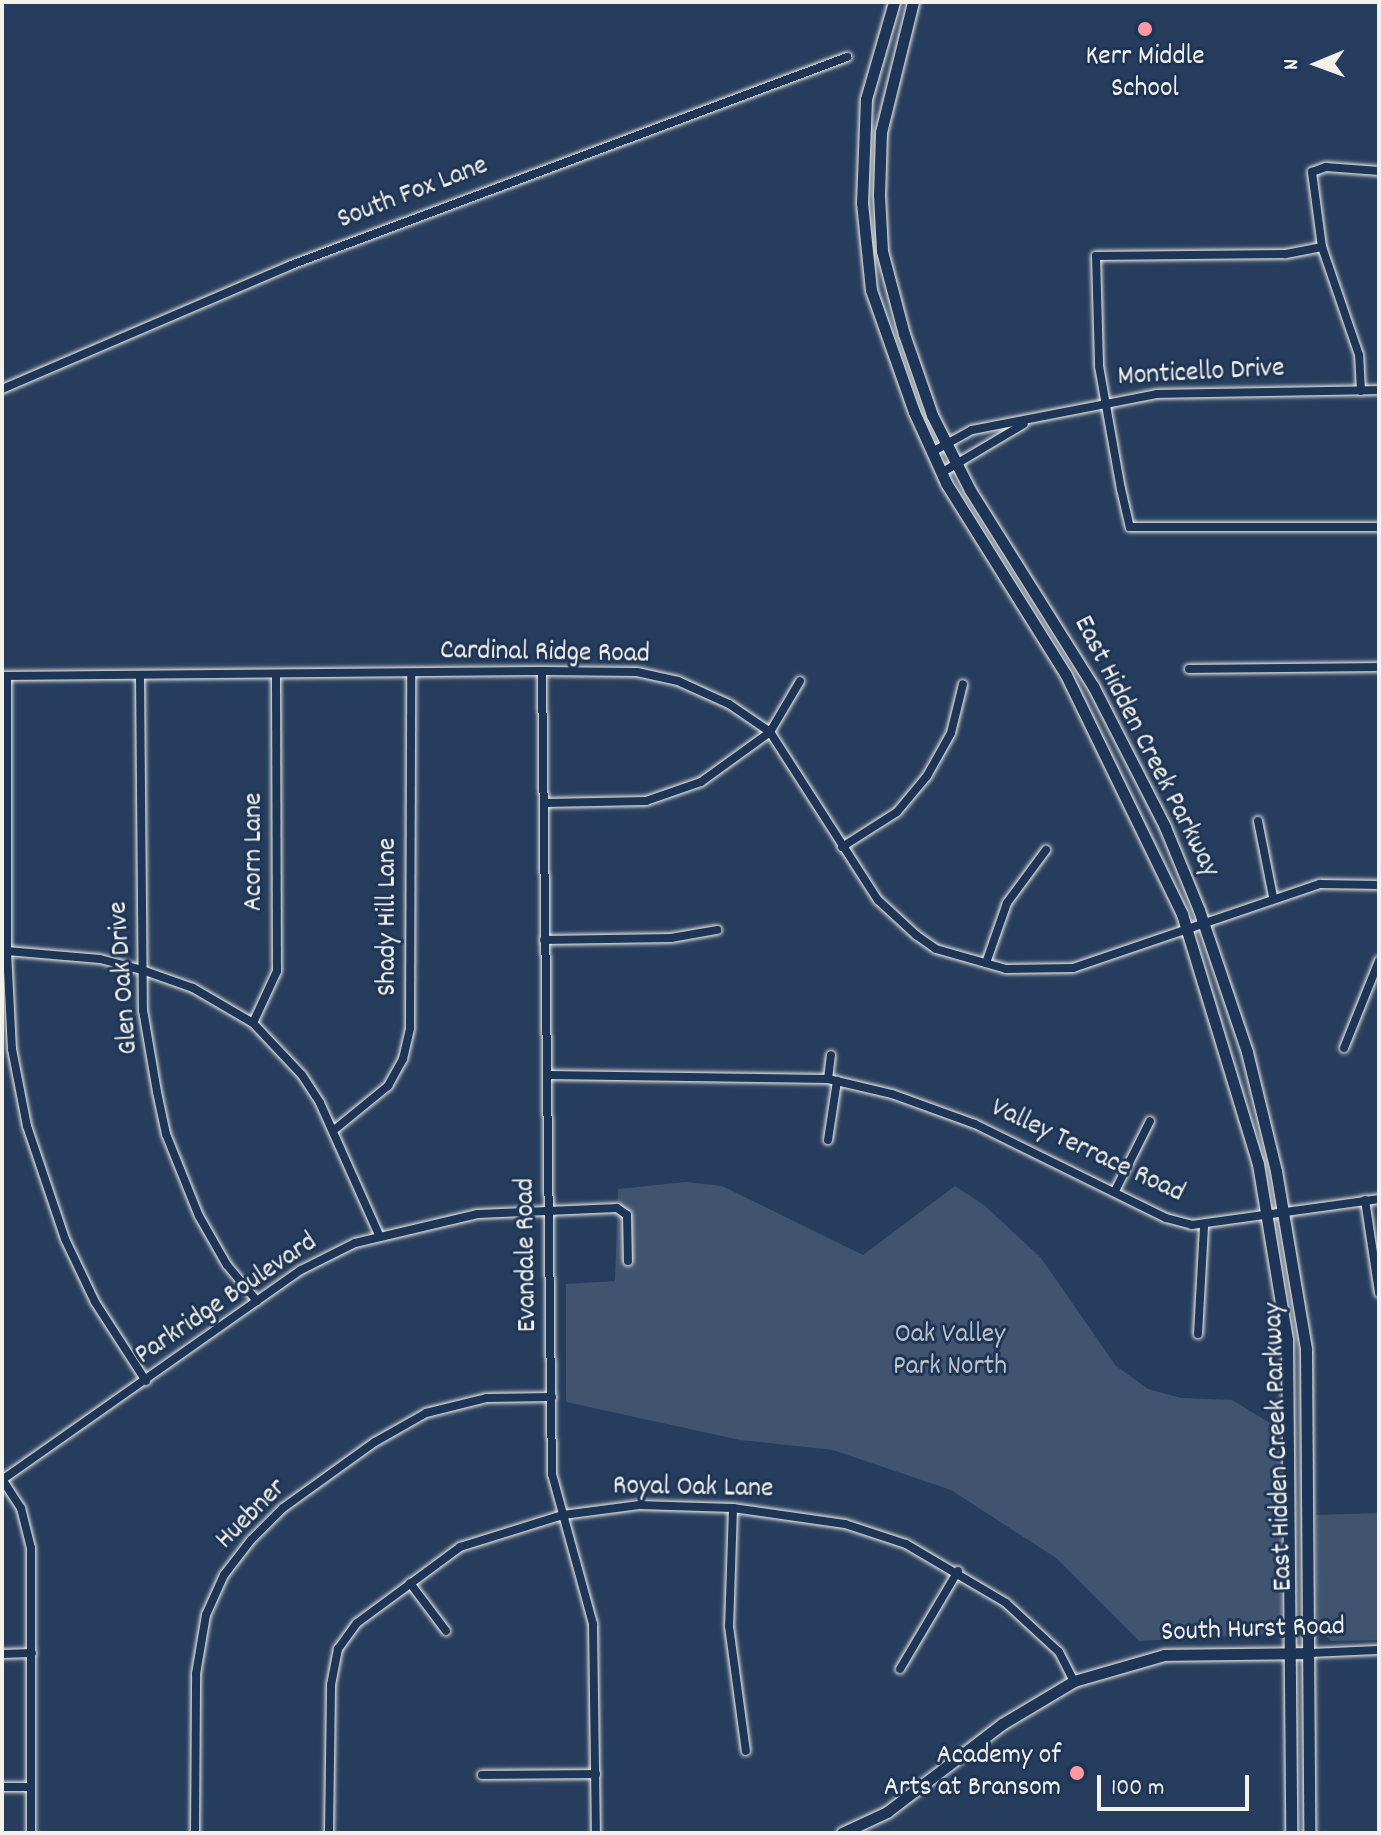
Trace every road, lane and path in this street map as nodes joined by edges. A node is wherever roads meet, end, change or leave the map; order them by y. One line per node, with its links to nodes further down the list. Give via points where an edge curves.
1 (894, 2): 12 (main road, East Hidden Creek Parkway, via 866,99 862,203 871,290)
2 (913, 2): 11 (main road, East Hidden Creek Parkway, via 881,132 882,251 904,334)
3 (847, 57): 6 (street, South Fox Lane, via 291,265)
4 (1379, 171): 5 (street, via 1326,167 1312,172)
5 (1322, 247): 8 (street, via 1359,355); 9 (street, via 1285,254 1096,256)
6 (2, 389)
7 (1379, 390): 8 (street, Monticello Drive)
8 (1361, 391): 9 (street, Monticello Drive, via 1157,394)
9 (1105, 401): 10 (street, Monticello Drive); 15 (street, via 1130,527)
10 (1028, 421): 11 (street, Monticello Drive, via 972,430); 13 (street, Monticello Drive)
11 (946, 443): 12 (street, Monticello Drive); 13 (main road, East Hidden Creek Parkway)
12 (932, 452): 14 (main road, East Hidden Creek Parkway)
13 (957, 464): 14 (street, Monticello Drive); 32 (main road, East Hidden Creek Parkway, via 1093,686 1165,827)
14 (941, 473): 34 (main road, East Hidden Creek Parkway, via 1066,675 1124,786)
15 (1379, 527)
16 (1379, 667): 17 (street)
17 (1189, 669)
18 (542, 671): 20 (street, Cardinal Ridge Road); 25 (street, Cardinal Ridge Road, via 637,672 678,681 729,704); 26 (street, Evandale Road)
19 (276, 674): 20 (street, Cardinal Ridge Road); 21 (street, Cardinal Ridge Road); 40 (street, Acorn Lane, via 277,971)
20 (411, 674): 46 (street, Shady Hill Lane, via 410,1028 403,1059 388,1086)
21 (140, 675): 22 (street, Cardinal Ridge Road); 39 (street, Glen Oak Drive)
22 (5, 676): 36 (street)
23 (800, 681): 25 (street)
24 (963, 684): 28 (street, via 951,733 927,776 897,812)
25 (770, 732): 26 (street, via 728,768 673,794 617,805); 28 (street, Cardinal Ridge Road)
26 (545, 803): 35 (street, Evandale Road)
27 (1258, 821): 31 (street)
28 (842, 847): 38 (street, Cardinal Ridge Road, via 878,900 916,935 936,949)
29 (1046, 850): 38 (street, via 1007,903)
30 (1379, 885): 31 (street, Cardinal Ridge Road, via 1320,884)
31 (1273, 897): 32 (street, Cardinal Ridge Road)
32 (1203, 925): 34 (street, Cardinal Ridge Road); 52 (main road, East Hidden Creek Parkway, via 1247,1052)
33 (717, 930): 35 (street, via 671,938)
34 (1188, 931): 38 (street, Cardinal Ridge Road, via 1073,968 1006,969); 53 (main road, East Hidden Creek Parkway, via 1226,1047)
35 (544, 940): 43 (street, Evandale Road)
36 (7, 951): 39 (street, via 100,959); 60 (street, via 12,1049 45,1189 95,1302)
37 (1379, 961): 41 (street)
38 (986, 963)
39 (142, 970): 40 (street, via 193,988); 58 (street, Glen Oak Drive, via 143,1010 166,1134 199,1216 227,1265)
40 (253, 1023): 46 (street, via 302,1075)
41 (1344, 1048)
42 (831, 1055): 44 (street)
43 (548, 1075): 44 (street, Valley Terrace Road); 51 (street, Evandale Road)
44 (832, 1080): 47 (street); 48 (street, Valley Terrace Road, via 892,1094 975,1124)
45 (1150, 1121): 48 (street)
46 (334, 1130): 55 (street)
47 (828, 1140)
48 (1115, 1191): 54 (street, Valley Terrace Road, via 1166,1218)
49 (1379, 1199): 50 (street, Valley Terrace Road)
50 (1365, 1200): 52 (street, Valley Terrace Road); 57 (street)
51 (549, 1209): 55 (street, Parkridge Boulevard, via 478,1214); 56 (street, Parkridge Boulevard, via 617,1208 627,1215); 61 (street, Evandale Road)
52 (1284, 1213): 53 (street, Valley Terrace Road); 71 (main road, East Hidden Creek Parkway, via 1306,1349)
53 (1268, 1215): 54 (street, Valley Terrace Road); 70 (main road, East Hidden Creek Parkway, via 1287,1339)
54 (1204, 1225): 59 (street)
55 (379, 1235): 58 (street, Parkridge Boulevard, via 301,1270)
56 (628, 1261)
57 (1379, 1293)
58 (257, 1301): 60 (street, Parkridge Boulevard)
59 (1198, 1334)
60 (146, 1381): 62 (street, Parkridge Boulevard)
61 (552, 1397): 64 (street, Evandale Road, via 552,1474); 81 (street, Huebner, via 487,1398 426,1413 296,1499 251,1540 224,1575 206,1615 196,1674)
62 (2, 1480): 69 (street, via 27,1528)
63 (733, 1508): 64 (street, Royal Oak Lane, via 639,1505); 65 (street, Royal Oak Lane, via 845,1524 906,1544); 75 (street, via 729,1626)
64 (563, 1515): 66 (street, Royal Oak Lane, via 460,1547); 76 (street, Evandale Road, via 593,1624)
65 (958, 1571): 73 (street); 74 (street, Royal Oak Lane, via 1006,1603 1059,1652)
66 (410, 1583): 67 (street); 82 (street, Royal Oak Lane, via 357,1623 338,1649 331,1685)
67 (446, 1631)
68 (1379, 1650): 71 (street, South Hurst Road)
69 (32, 1653): 72 (street); 79 (street)
70 (1291, 1653): 71 (main road, South Hurst Road); 74 (main road, South Hurst Road, via 1164,1655); 85 (main road, East Hidden Creek Parkway)
71 (1309, 1653): 86 (main road, East Hidden Creek Parkway)
72 (2, 1654)
73 (900, 1669)
74 (1074, 1681): 84 (main road, South Hurst Road, via 1002,1724 887,1812)
75 (746, 1751)
76 (596, 1774): 77 (street); 83 (street, Evandale Road)
77 (482, 1775)
78 (2, 1787): 79 (street)
79 (31, 1787): 80 (street)
80 (31, 1833)
81 (195, 1833)
82 (329, 1833)
83 (596, 1833)
84 (842, 1833)
85 (1291, 1833)
86 (1309, 1833)

